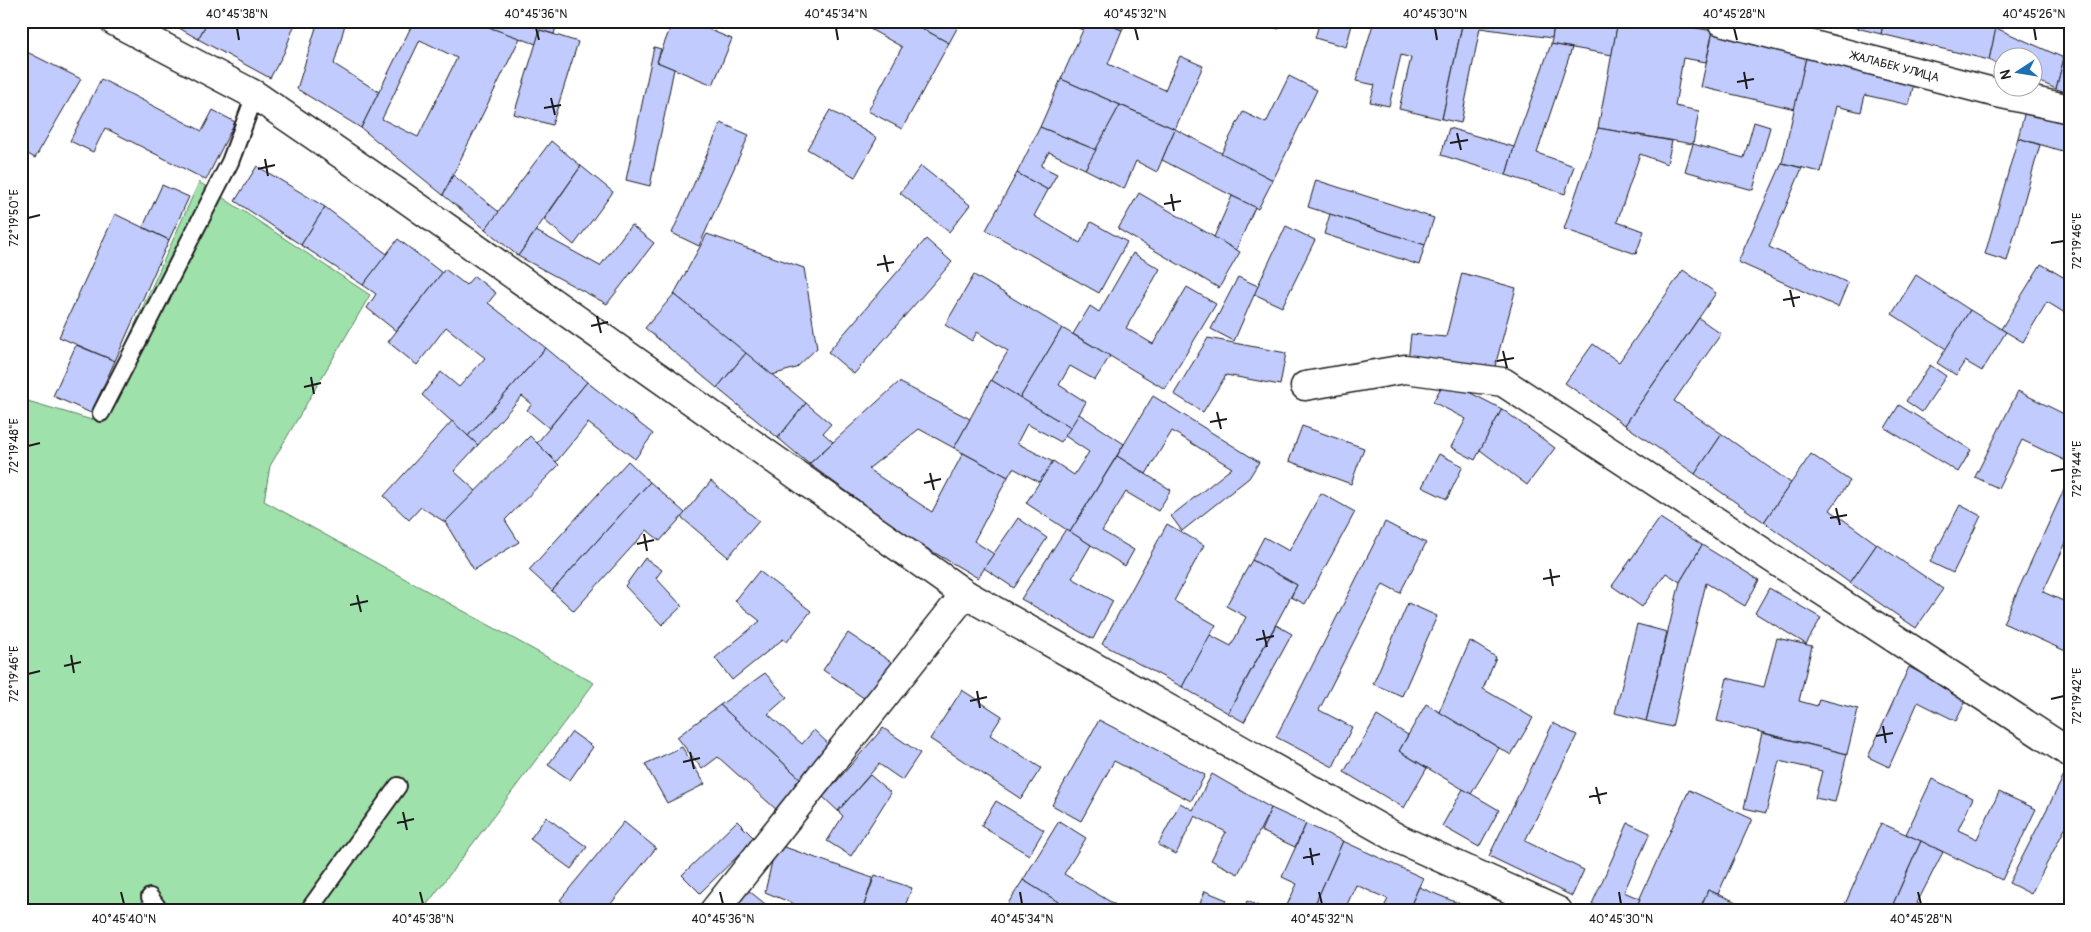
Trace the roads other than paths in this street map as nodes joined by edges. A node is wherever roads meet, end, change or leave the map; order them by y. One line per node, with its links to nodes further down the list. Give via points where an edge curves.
1 (114, 21): 3 (street)
2 (1721, 21): 4 (street, ЖАЛАБЕК УЛИЦА)
3 (255, 95): 6 (lane, via 230,162); 7 (street, via 395,190)
4 (2070, 109)
5 (1305, 386): 8 (street, via 1405,369 1503,382)
6 (100, 413)
7 (965, 594): 11 (street); 12 (street, via 1399,839)
8 (2070, 753)
9 (398, 786): 10 (lane)
10 (308, 911)
11 (714, 911)
12 (1558, 911)

